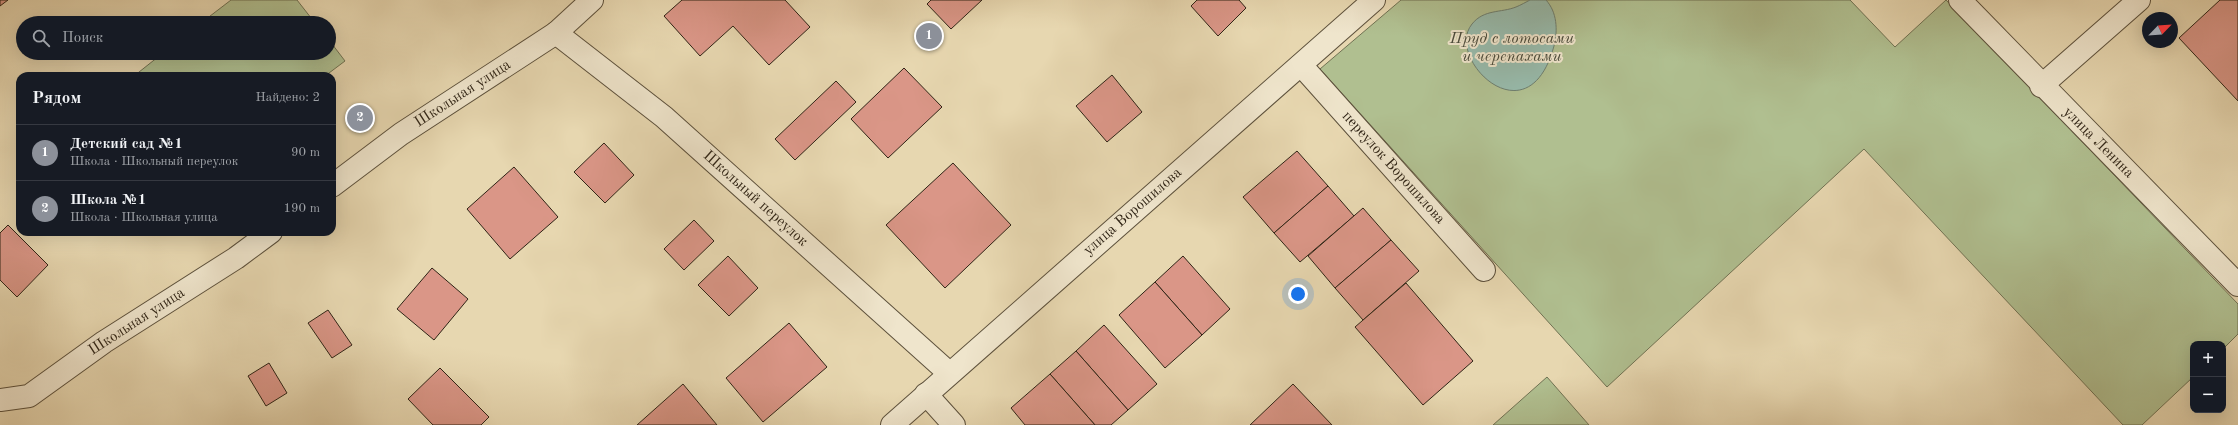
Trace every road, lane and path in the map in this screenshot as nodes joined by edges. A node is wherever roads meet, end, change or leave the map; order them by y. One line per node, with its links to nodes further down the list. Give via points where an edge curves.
1 (592, 0): 5 (street, Школьная улица)
2 (1374, 0): 6 (street, улица Ворошилова)
3 (1960, 0): 7 (street, улица Ленина)
4 (2139, 0): 7 (street)
5 (556, 33): 8 (street, Школьная улица, via 401,134); 12 (street, Школьный переулок, via 664,117)
6 (1301, 65): 10 (street, переулок Ворошилова); 12 (street, улица Ворошилова)
7 (2042, 86): 11 (street, улица Ленина)
8 (336, 183)
9 (266, 236): 14 (street, Школьная улица, via 236,258 104,342 29,396)
10 (1484, 270)
11 (2238, 285)
12 (949, 373): 13 (street, улица Ворошилова)
13 (926, 394): 15 (street, улица Ворошилова); 16 (street)
14 (0, 400)
15 (892, 425)
16 (954, 425)

